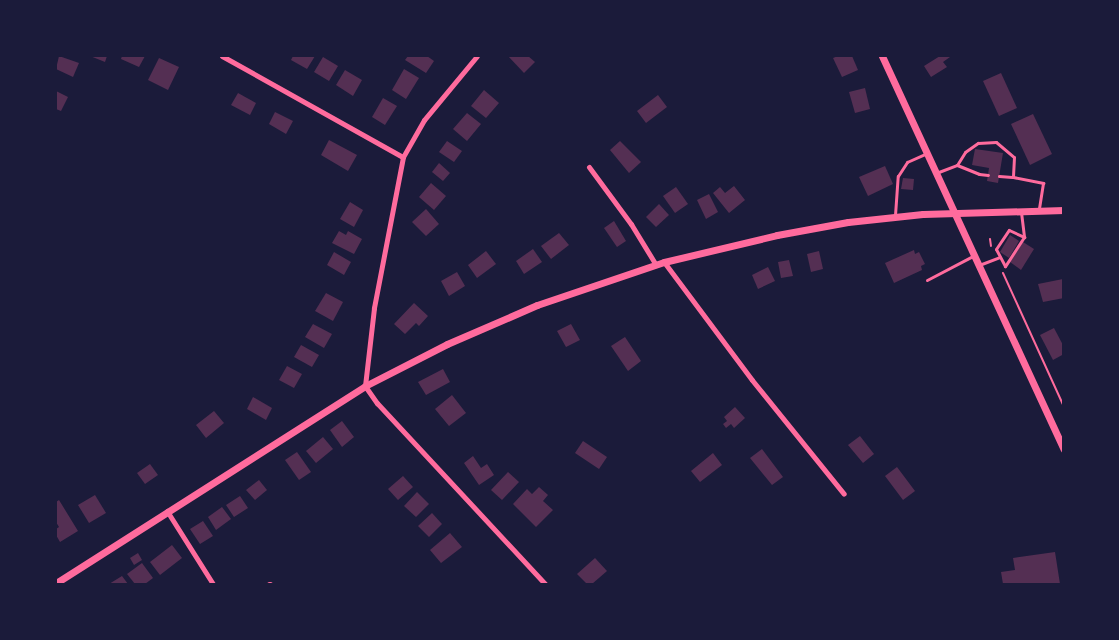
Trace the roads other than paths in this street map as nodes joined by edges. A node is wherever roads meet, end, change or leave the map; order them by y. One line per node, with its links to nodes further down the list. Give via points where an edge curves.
1 (222, 56): 5 (street)
2 (477, 56): 5 (street, via 424,120)
3 (882, 56): 4 (street)
4 (926, 154): 8 (street); 16 (lane, via 907,162 898,176)
5 (403, 157): 24 (street, via 377,286)
6 (957, 165): 8 (lane); 9 (lane); 11 (lane, via 965,152 978,143 996,142 1014,157)
7 (589, 167): 21 (street)
8 (934, 173): 15 (street)
9 (988, 175)
10 (999, 176): 11 (lane)
11 (1012, 177): 12 (lane, via 1043,183)
12 (1039, 209): 13 (street); 14 (street)
13 (1021, 210): 15 (street); 17 (lane)
14 (1064, 210)
15 (952, 212): 16 (street); 18 (street)
16 (895, 217): 20 (street, via 777,235)
17 (1024, 237): 19 (lane, via 1005,266); 19 (lane, via 1009,230 996,249)
18 (973, 256): 22 (street); 23 (lane)
19 (998, 257): 22 (lane)
20 (664, 262): 21 (street); 27 (street)
21 (656, 265): 24 (street, via 537,305)
22 (977, 265): 25 (street)
23 (927, 280)
24 (365, 386): 28 (street); 31 (street)
25 (1061, 437): 26 (street)
26 (1064, 449)
27 (844, 494)
28 (167, 511): 29 (street); 30 (street)
29 (56, 583)
30 (213, 585)
31 (545, 585)

